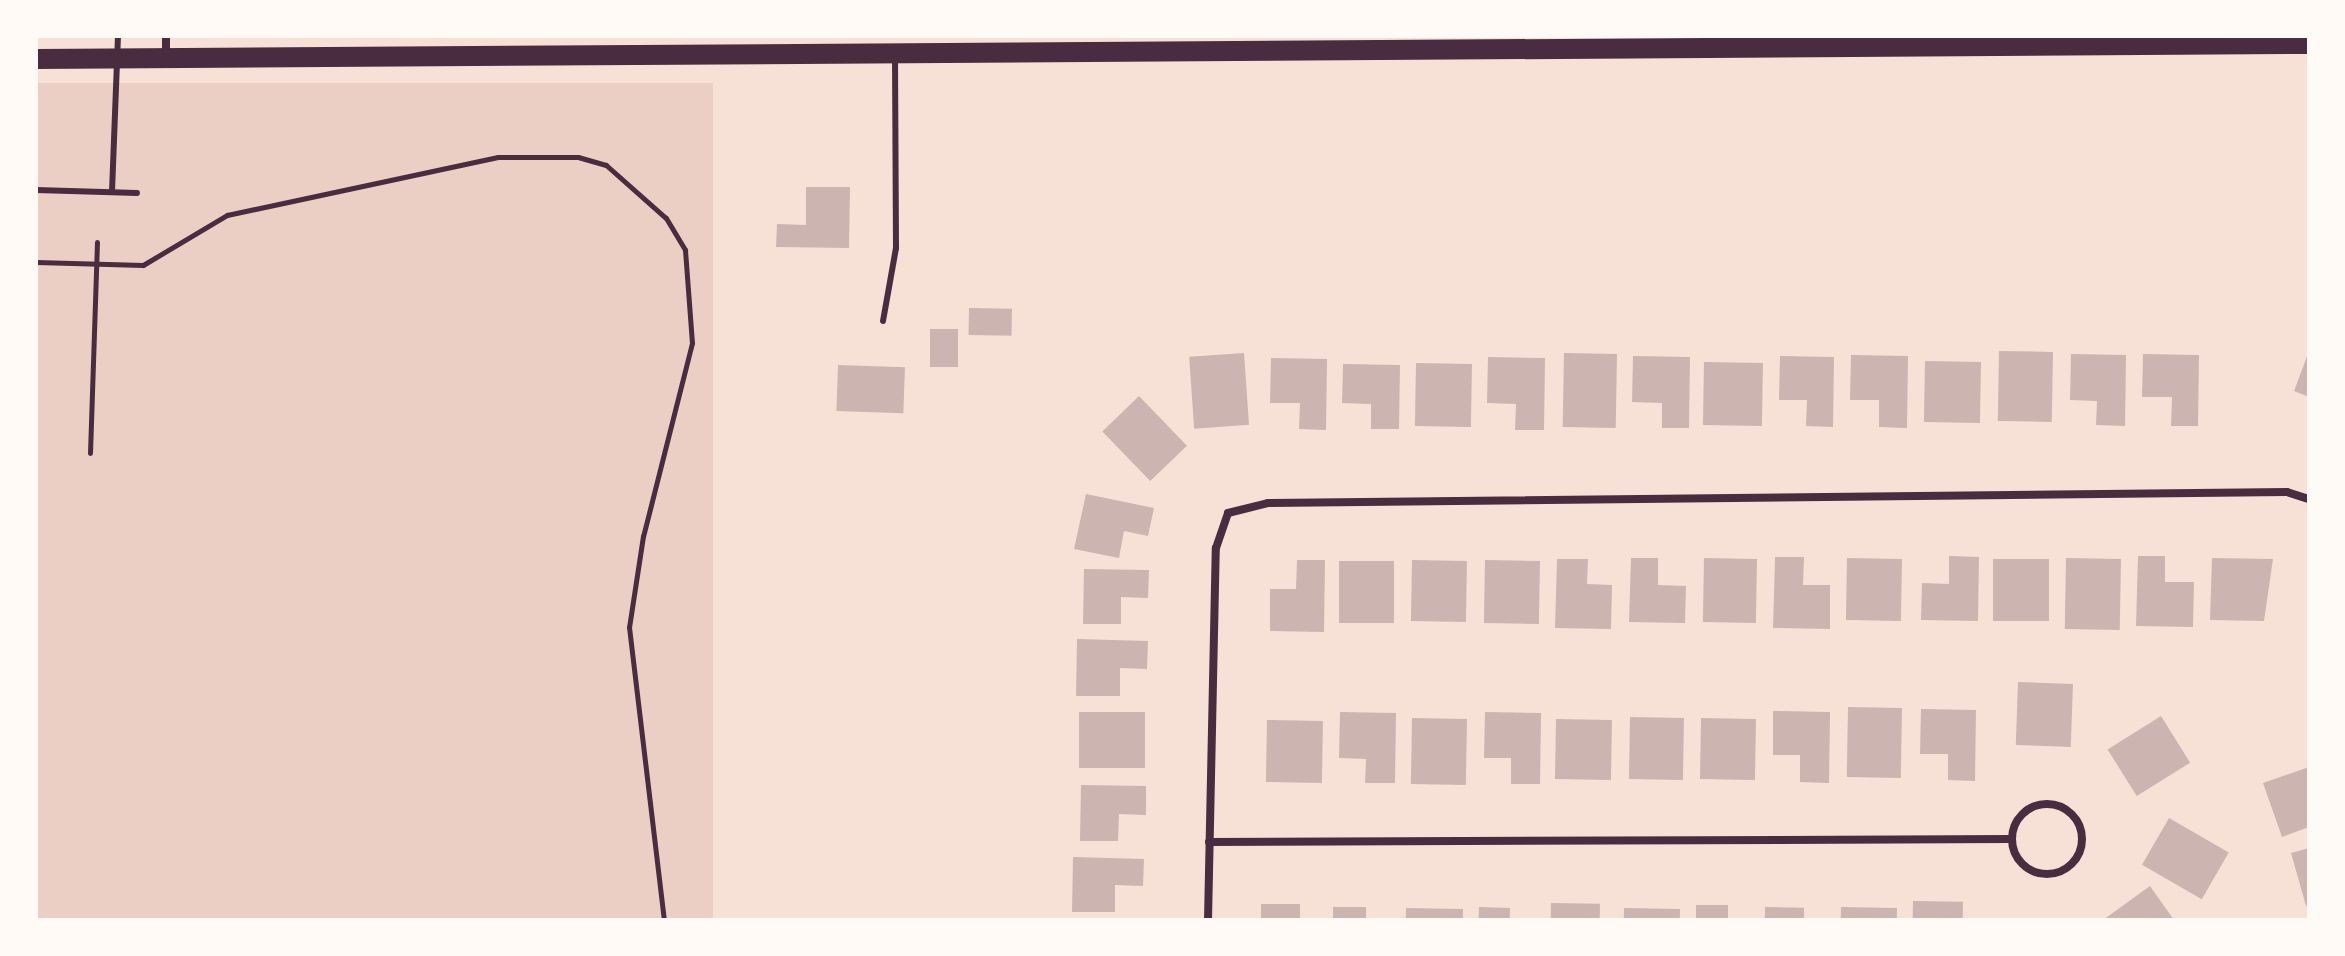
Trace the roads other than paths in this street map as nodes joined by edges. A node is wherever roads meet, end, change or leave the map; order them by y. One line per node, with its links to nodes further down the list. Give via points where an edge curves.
1 (118, 36): 9 (lane)
2 (2236, 41): 3 (main road); 4 (main road)
3 (1784, 43): 5 (main road)
4 (2309, 44)
5 (1229, 45): 8 (main road)
6 (166, 46): 7 (main road); 9 (main road)
7 (680, 46): 8 (main road)
8 (895, 54): 14 (lane, via 896,248)
9 (118, 57): 10 (main road); 12 (lane)
10 (36, 59)
11 (36, 190): 12 (lane)
12 (112, 192): 13 (lane)
13 (137, 193)
14 (883, 321)
15 (2309, 499): 17 (street, via 2271,492 1268,503 1228,513 1216,548)
16 (2012, 839): 16 (street, via 2027,810 2047,804 2075,819 2082,840 2073,862 2052,874 2019,861); 17 (street)
17 (1209, 842): 18 (street)
18 (1208, 920)

